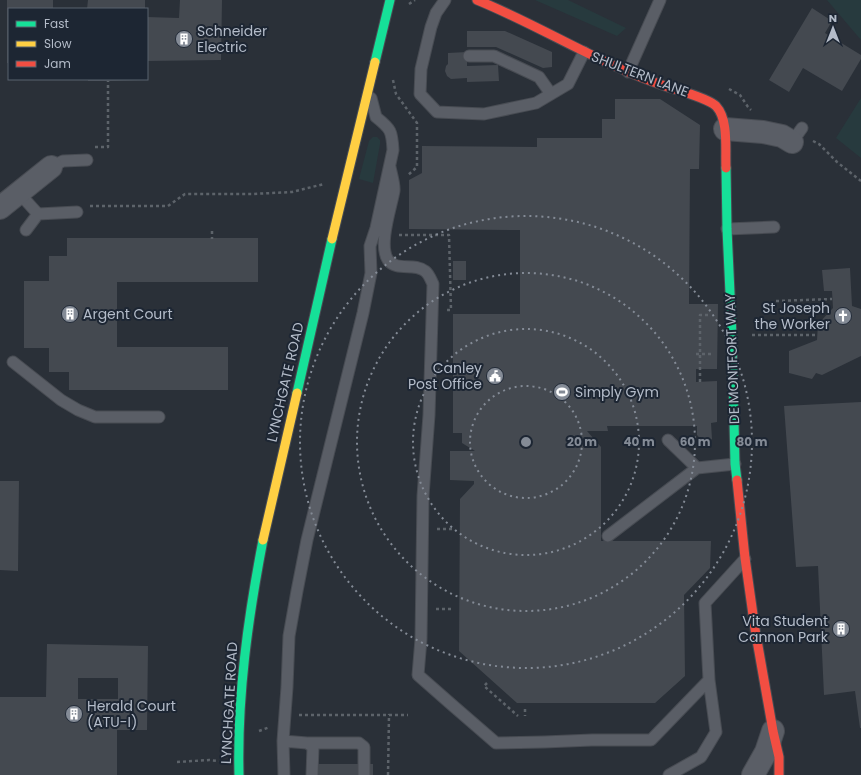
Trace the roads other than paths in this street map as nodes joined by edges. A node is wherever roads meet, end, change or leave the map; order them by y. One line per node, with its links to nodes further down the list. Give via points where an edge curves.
1 (390, 0): 8 (street, LYNCHGATE ROAD)
2 (445, 0): 9 (lane, via 436,13 431,27 421,69 420,94 437,112 484,114 536,103)
3 (478, 0): 5 (street, SHULTERN LANE)
4 (660, 0): 7 (lane)
5 (584, 52): 7 (street, SHULTERN LANE); 9 (lane, via 568,84)
6 (469, 56): 9 (lane, via 494,56 538,77)
7 (628, 72): 10 (street, SHULTERN LANE, via 710,100 721,112)
8 (369, 87): 14 (lane, via 376,118 387,126 393,137); 33 (street, LYNCHGATE ROAD, via 265,527 254,585 243,663 238,743)
9 (551, 94)
10 (725, 129): 11 (street, via 782,136); 20 (street, DE MONTFORT WAY)
11 (797, 135)
12 (87, 160): 13 (lane, via 63,161)
13 (51, 167): 15 (street)
14 (390, 167): 29 (lane, via 394,189 384,246 388,259 398,266 420,268 430,277 433,284 418,675 496,743 651,740); 31 (lane, via 370,246 371,273 363,313 307,540 297,591 289,636)
15 (19, 193): 16 (street); 18 (lane)
16 (0, 208)
17 (81, 209): 18 (lane)
18 (38, 214): 21 (lane)
19 (774, 227): 20 (lane)
20 (727, 229): 25 (street, DE MONTFORT WAY)
21 (26, 230)
22 (13, 362): 23 (lane, via 61,400 95,418)
23 (159, 417)
24 (668, 440): 26 (lane)
25 (735, 464): 26 (lane); 28 (street, DE MONTFORT WAY)
26 (697, 468): 27 (lane)
27 (608, 536)
28 (746, 558): 29 (lane, via 705,603); 30 (street, DE MONTFORT WAY)
29 (709, 680): 37 (lane, via 716,732 701,757)
30 (773, 731): 38 (street, DE MONTFORT WAY, via 766,752); 39 (street, DE MONTFORT WAY, via 779,757)
31 (283, 741): 32 (lane); 34 (lane)
32 (307, 743): 35 (lane, via 313,747); 36 (lane, via 359,743 364,747)
33 (239, 775)
34 (284, 775)
35 (312, 775)
36 (364, 775)
37 (669, 775)
38 (753, 775)
39 (779, 775)

